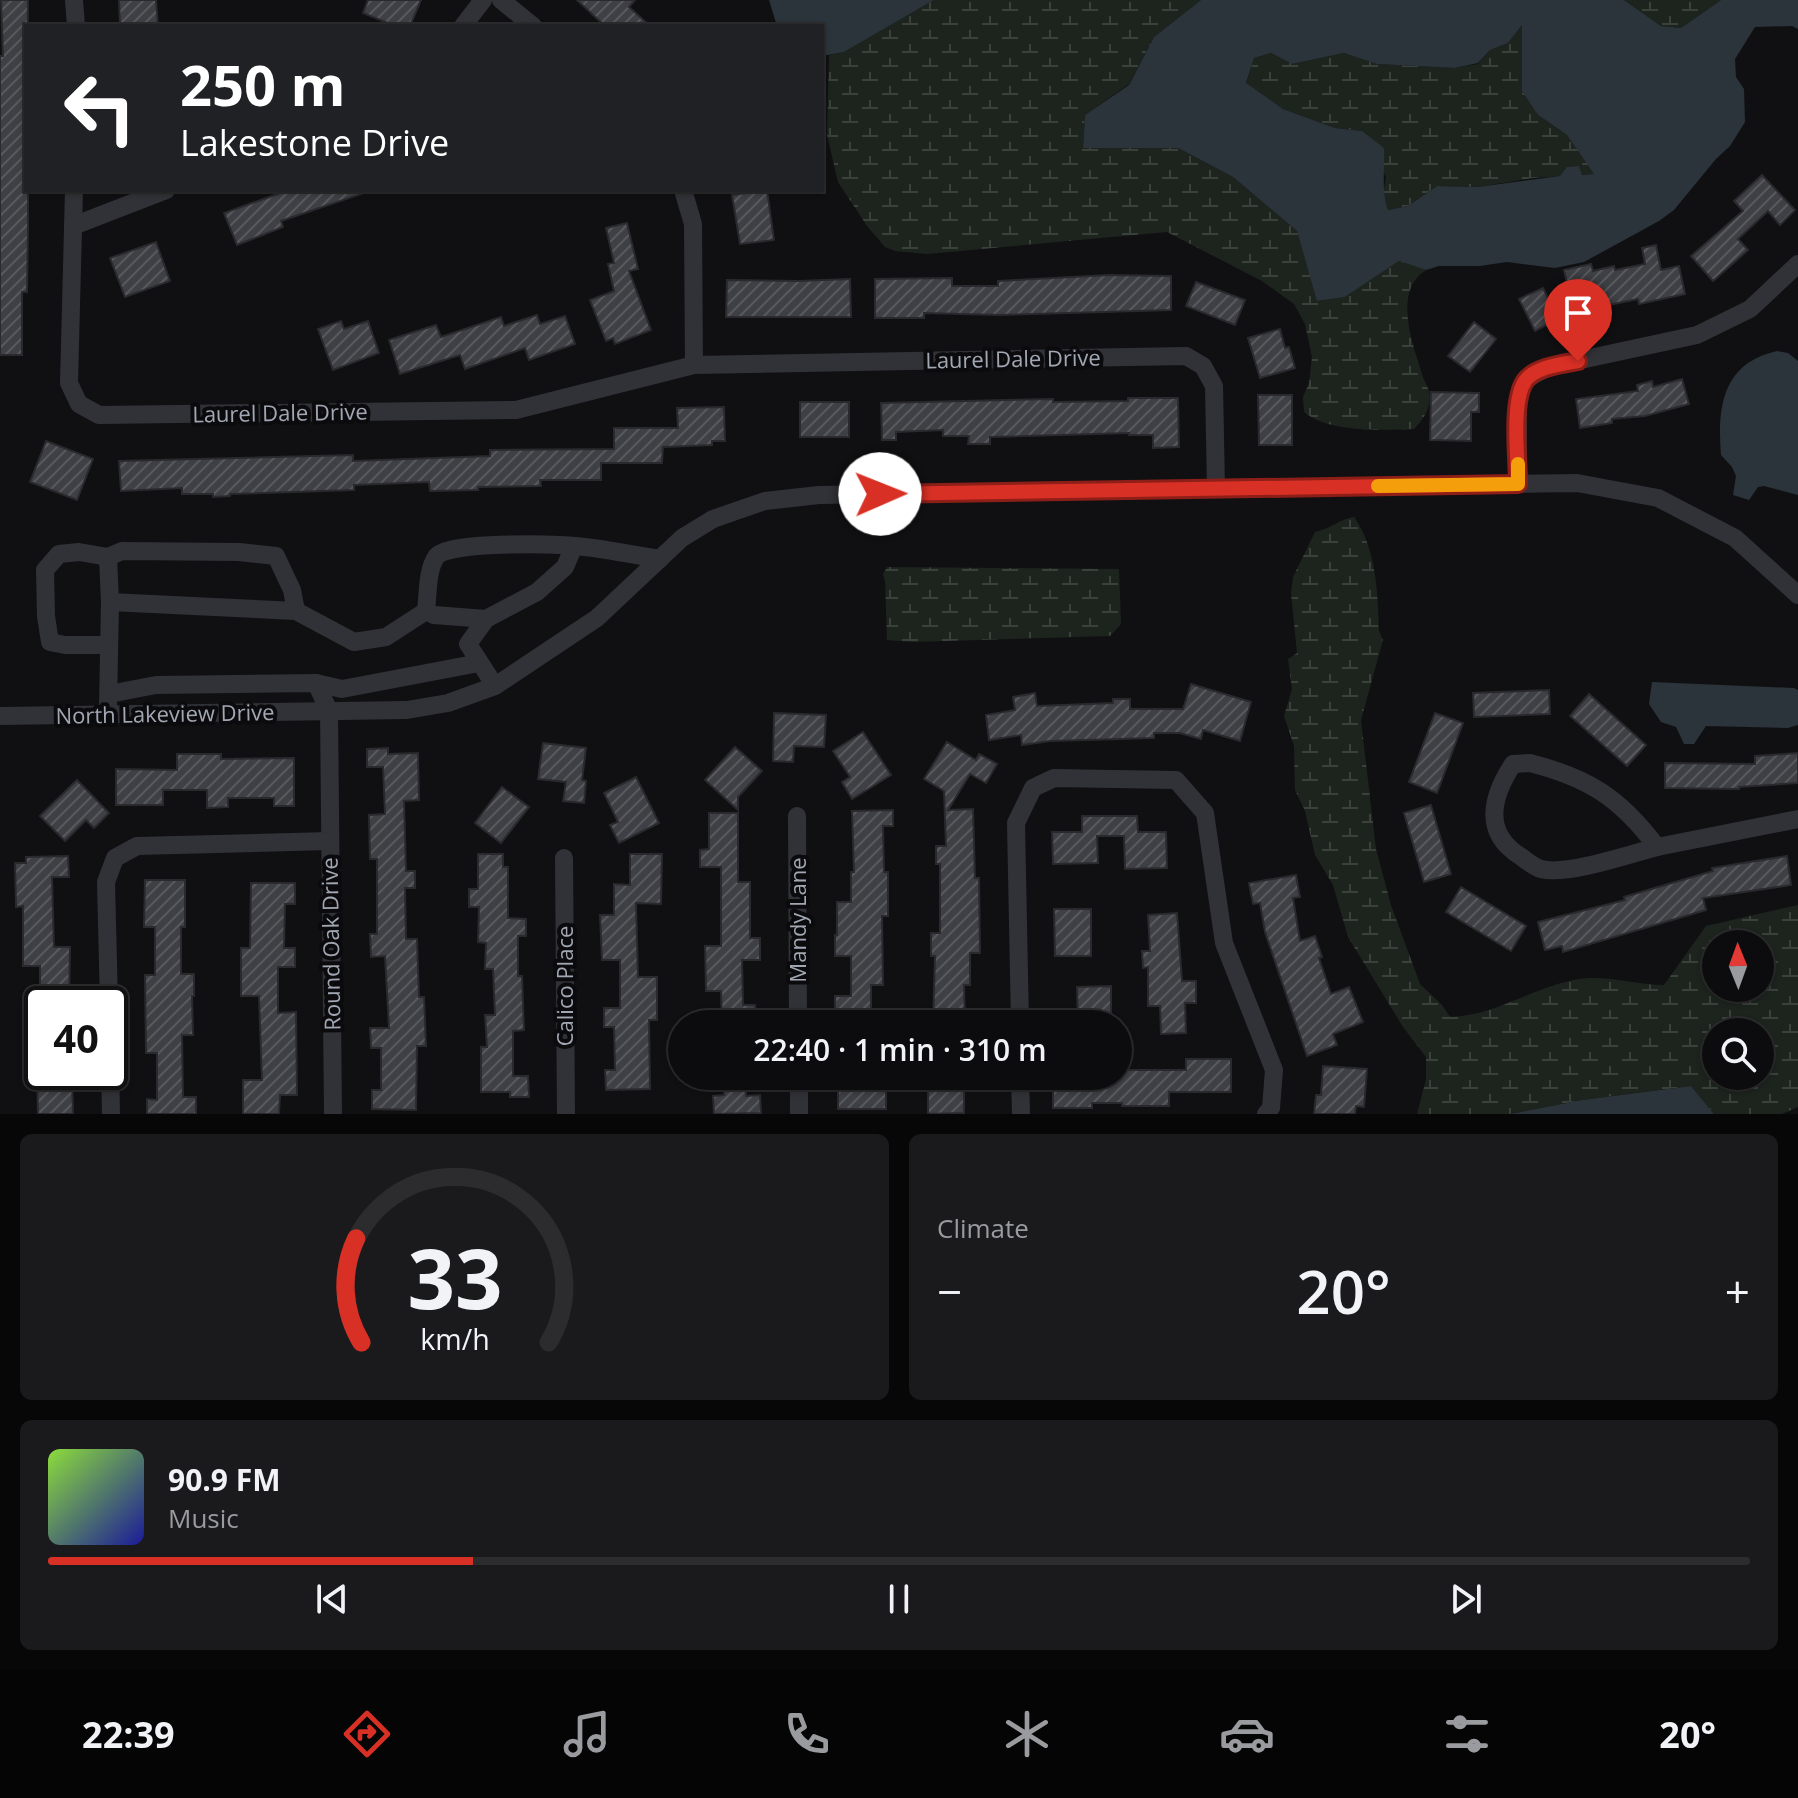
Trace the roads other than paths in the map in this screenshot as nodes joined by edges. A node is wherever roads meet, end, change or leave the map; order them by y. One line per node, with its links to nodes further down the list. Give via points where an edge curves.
1 (74, 0): 4 (street)
2 (483, 0): 5 (street)
3 (501, 0): 6 (street)
4 (76, 24)
5 (465, 24)
6 (531, 24)
7 (74, 192): 10 (street, Laurel Dale Drive)
8 (161, 192): 10 (street)
9 (684, 192): 12 (street, via 693,224)
10 (73, 226): 12 (street, Laurel Dale Drive, via 69,383 79,404 99,415 516,410)
11 (1798, 264): 13 (street, via 1750,309 1697,335 1548,367 1526,379 1518,399)
12 (694, 365): 14 (street, Laurel Dale Drive, via 1186,356 1203,366 1214,386)
13 (1518, 484): 14 (street, North Lakeview Drive); 18 (street, North Lakeview Drive, via 1577,483 1658,498 1735,538)
14 (1216, 489): 17 (street, North Lakeview Drive, via 819,495 765,501 713,519)
15 (574, 546): 17 (street); 21 (street, via 443,551 432,568); 22 (street, via 565,567 537,592)
16 (108, 557): 19 (street); 20 (street, via 122,551 276,556); 23 (street, via 59,554 45,570 50,642)
17 (660, 559): 26 (street, North Lakeview Drive, via 597,618)
18 (1798, 595)
19 (110, 602): 20 (street); 23 (street)
20 (296, 611): 21 (street, via 354,642 386,637)
21 (426, 611): 22 (street)
22 (486, 619): 24 (street, via 468,644)
23 (109, 645): 27 (street)
24 (479, 663): 25 (street, via 342,689); 26 (street)
25 (316, 683): 27 (street, via 156,685); 28 (street)
26 (495, 686): 28 (street, North Lakeview Drive, via 448,703 407,710)
27 (109, 694): 29 (street)
28 (329, 711): 29 (street, North Lakeview Drive); 33 (street, Round Oak Drive)
29 (108, 715): 30 (street, North Lakeview Drive)
30 (0, 716)
31 (797, 816): 37 (street, Mandy Lane)
32 (1798, 819): 34 (street)
33 (330, 841): 36 (street, via 137,846 115,858 106,882); 43 (street, Round Oak Drive)
34 (1657, 847): 34 (street, via 1595,863 1541,869 1503,843 1495,817 1499,786 1513,764 1565,772 1616,800)
35 (564, 858): 44 (street, Calico Place)
36 (109, 986)
37 (798, 1010)
38 (1020, 1010): 47 (street, via 1016,823 1033,788 1054,778 1176,780 1205,813 1224,943 1274,1070)
39 (111, 1090): 42 (street)
40 (799, 1090): 45 (street)
41 (1020, 1090): 46 (street)
42 (111, 1114)
43 (333, 1114)
44 (566, 1114)
45 (799, 1114)
46 (1021, 1114)
47 (1266, 1114)

